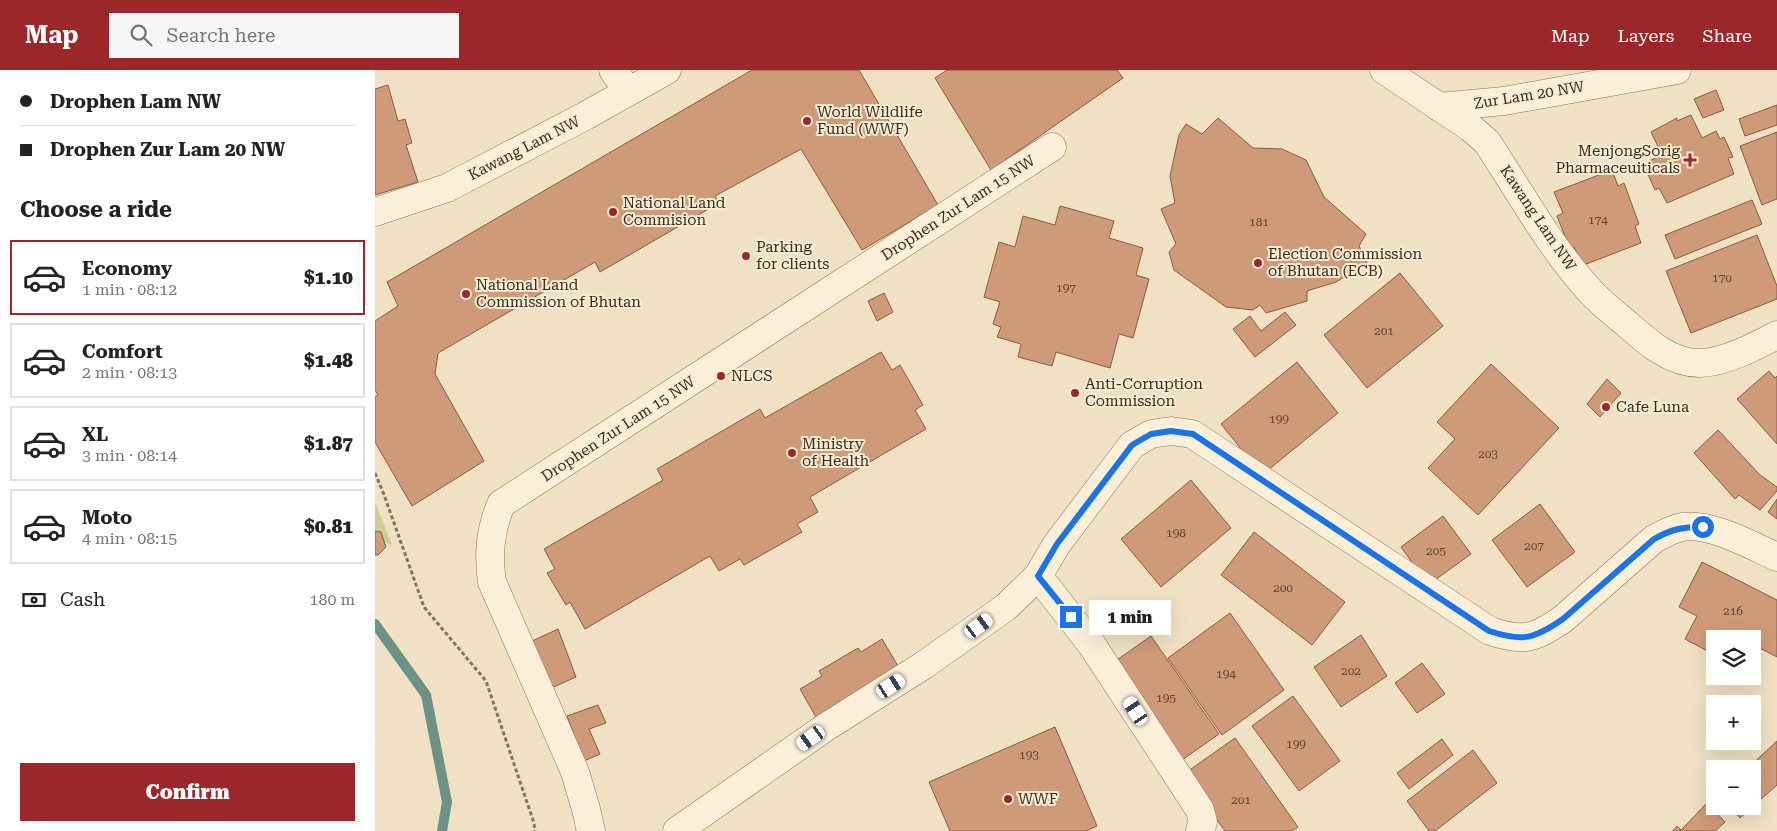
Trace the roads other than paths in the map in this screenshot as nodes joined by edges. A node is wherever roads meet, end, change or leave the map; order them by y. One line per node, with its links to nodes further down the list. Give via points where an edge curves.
1 (667, 70): 4 (street, Kawang Lam NW)
2 (1384, 70): 5 (street, Kawang Lam NW)
3 (1677, 70): 5 (street, Zur Lam 20 NW, via 1504,101)
4 (621, 81): 7 (street, Kawang Lam NW, via 585,116 447,188)
5 (1439, 108): 8 (street, Kawang Lam NW, via 1487,142 1561,257 1591,293 1651,346 1677,358 1697,363 1714,362)
6 (1052, 147): 11 (street, Drophen Zur Lam 15 NW, via 501,504 490,542 492,582 575,772)
7 (375, 212)
8 (1777, 335)
9 (1777, 557): 10 (street, via 1703,527 1669,531 1654,539 1563,619 1529,638 1510,638 1489,631 1193,434 1171,431 1151,434 1132,445 1057,544)
10 (1038, 576): 12 (street, via 1006,607); 13 (street, via 1093,645 1200,810 1203,822)
11 (591, 831)
12 (677, 831)
13 (1200, 831)

